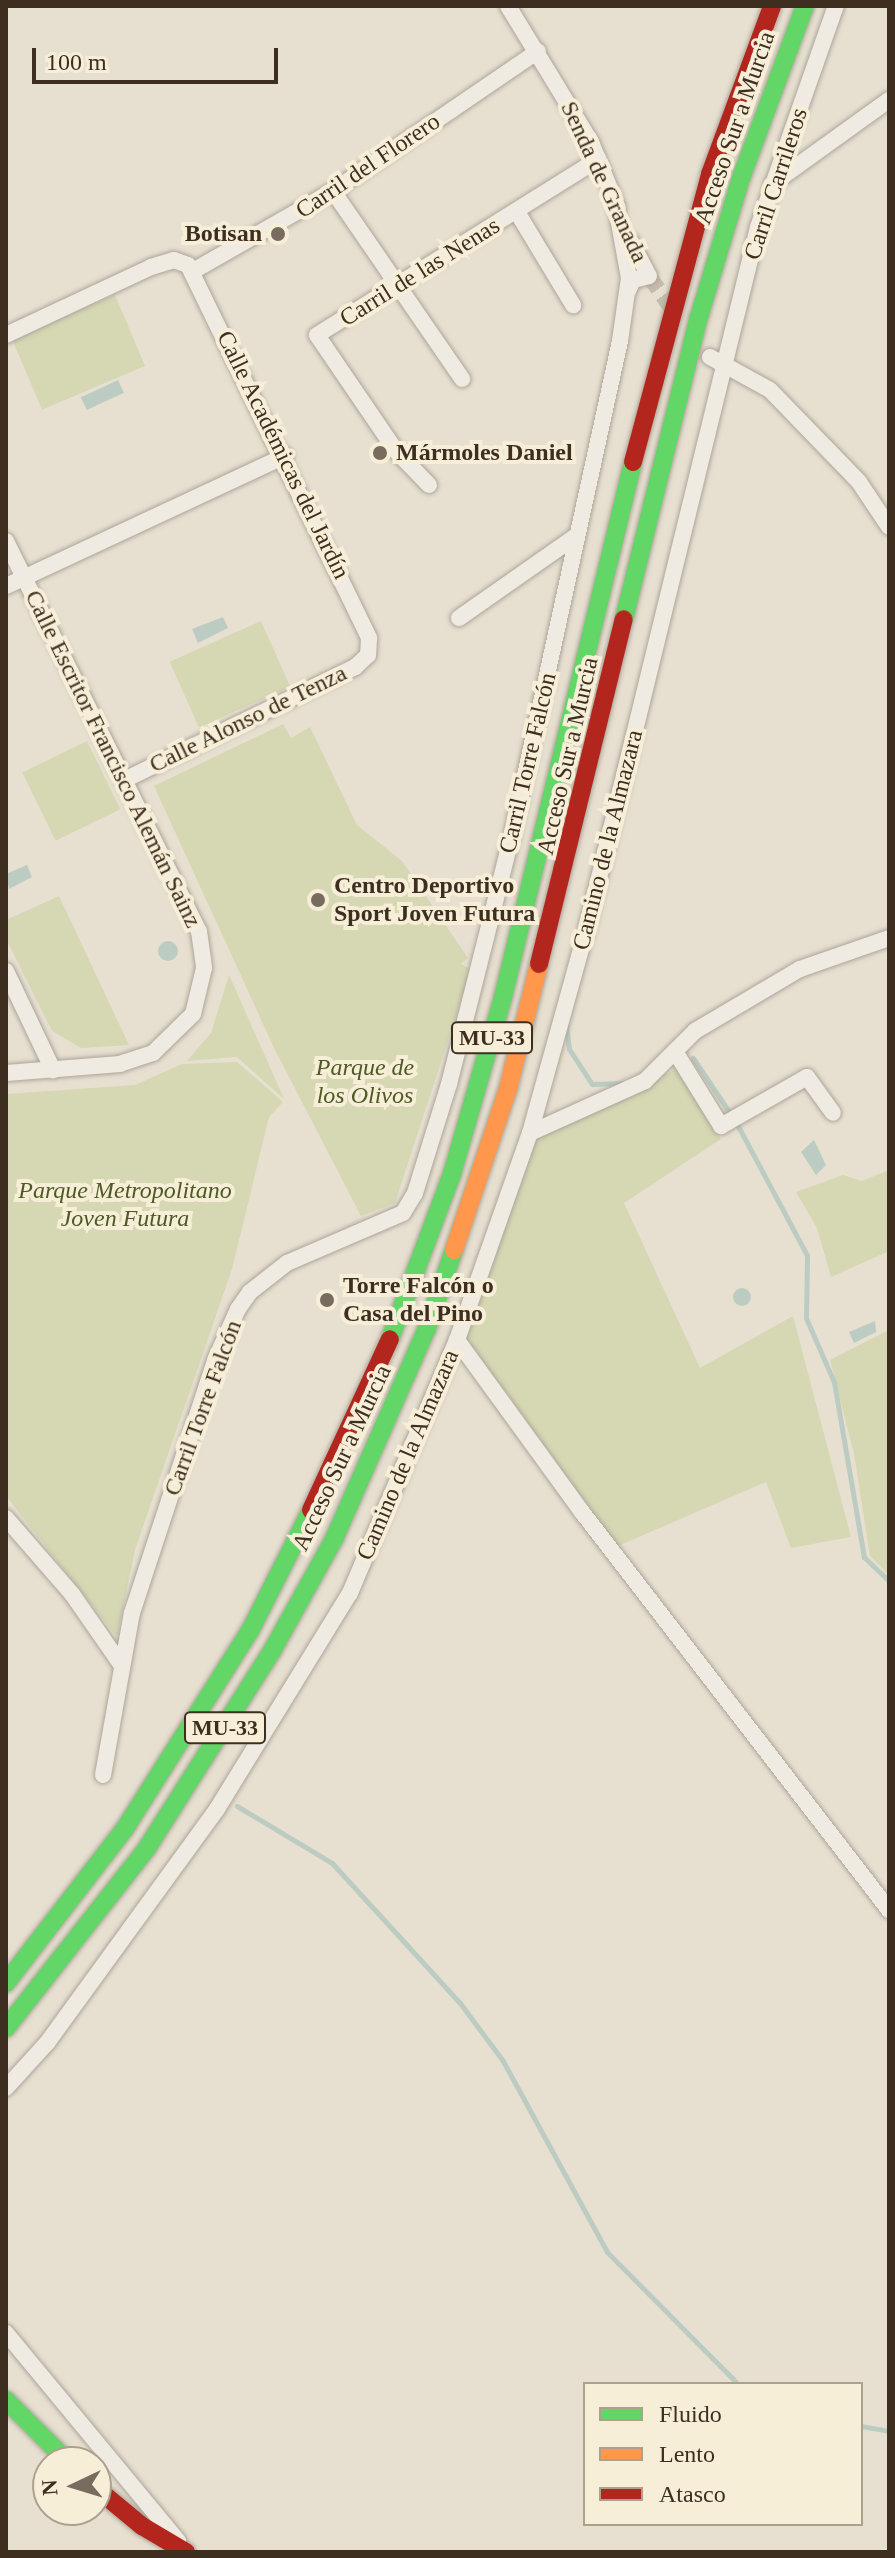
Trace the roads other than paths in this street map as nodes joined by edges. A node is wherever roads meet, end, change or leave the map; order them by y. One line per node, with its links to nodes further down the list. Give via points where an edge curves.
1 (508, 6): 6 (street, Senda de Granada)
2 (755, 6): 18 (main road, via 684,218)
3 (772, 6): 18 (main road, Acceso Sur a Murcia / MU-33, via 710,174)
4 (805, 6): 44 (main road, Acceso Sur a Murcia / MU-33, via 741,178 699,317 528,1017 480,1181 427,1328 334,1539 272,1651 147,1848)
5 (836, 6): 9 (street, Carril Carrileros)
6 (538, 51): 8 (street, Senda de Granada); 10 (street, Carril del Florero)
7 (889, 100): 9 (street)
8 (599, 159): 11 (street, Senda de Granada); 12 (street, Carril de las Nenas)
9 (772, 184): 19 (street, Carril Carrileros)
10 (333, 191): 13 (street, Carril del Florero); 14 (street)
11 (615, 201): 15 (street, Carril Torre Falcón, via 628,259); 15 (street, Senda de Granada, via 649,276 633,280)
12 (517, 212): 14 (street, Carril de las Nenas); 16 (street)
13 (188, 266): 17 (street, Carril del Florero, via 151,267); 21 (street, Calle Académicas del Jardín)
14 (397, 288): 20 (street); 22 (street, Carril de las Nenas, via 317,335 396,451)
15 (627, 294): 24 (street, Carril Torre Falcón)
16 (573, 305)
17 (6, 335)
18 (656, 360): 43 (main road, Acceso Sur a Murcia / MU-33, via 503,997 452,1174 399,1319 345,1444 250,1631 124,1830)
19 (718, 361): 23 (street, via 770,390 859,482); 37 (street, Camino de la Almazara, via 587,927)
20 (462, 379)
21 (285, 456): 26 (street); 29 (street, Calle Académicas del Jardín, via 367,630)
22 (429, 485)
23 (889, 527)
24 (576, 536): 28 (street); 40 (street, Carril Torre Falcón, via 512,835 449,1084 411,1205 396,1217 287,1263 250,1292 238,1309 216,1358)
25 (6, 541): 26 (street, Calle Escritor Francisco Alemán Sainz)
26 (24, 577): 27 (street); 30 (street, Calle Escritor Francisco Alemán Sainz)
27 (6, 586)
28 (459, 618)
29 (368, 655): 30 (street, Calle Alonso de Tenza, via 355,667)
30 (124, 780): 34 (street, Calle Escritor Francisco Alemán Sainz, via 199,931 203,985 186,1026 153,1053 120,1064)
31 (889, 938): 33 (street, via 800,969 695,1031)
32 (6, 971): 34 (street)
33 (676, 1053): 36 (street, via 721,1126 807,1077); 37 (street, via 645,1081)
34 (53, 1070): 35 (street, Calle Escritor Francisco Alemán Sainz)
35 (6, 1073)
36 (833, 1113)
37 (530, 1133): 38 (street, Camino de la Almazara)
38 (457, 1340): 42 (street, via 582,1512); 45 (street, Camino de la Almazara, via 350,1593 217,1809 47,2043)
39 (6, 1518): 40 (street, via 72,1594)
40 (120, 1663): 41 (street, Carril Torre Falcón)
41 (103, 1775)
42 (889, 1910)
43 (6, 1983)
44 (6, 2028)
45 (6, 2088)
46 (6, 2333): 50 (street)
47 (6, 2400): 48 (main road)
48 (52, 2446)
49 (112, 2501): 50 (main road)
50 (187, 2552)

